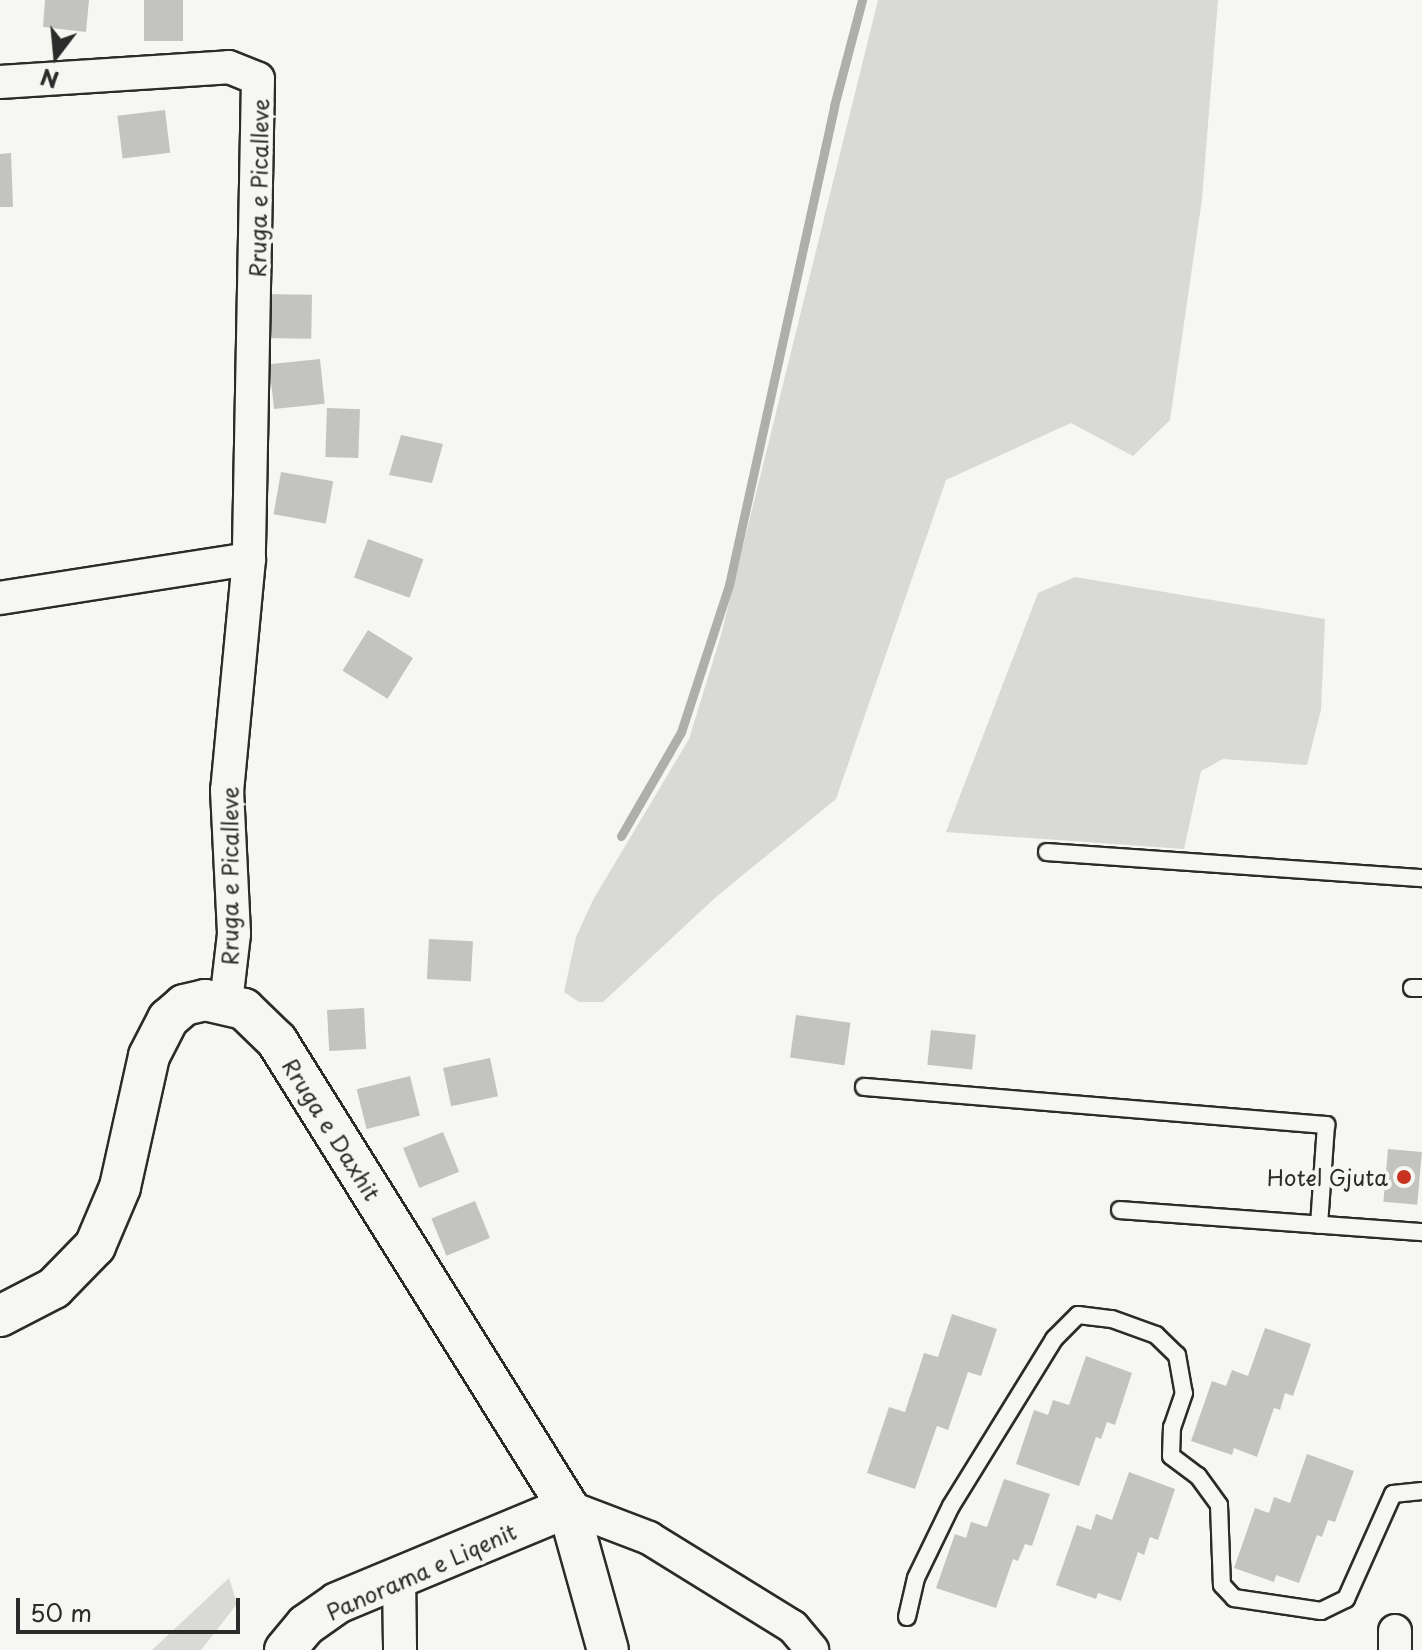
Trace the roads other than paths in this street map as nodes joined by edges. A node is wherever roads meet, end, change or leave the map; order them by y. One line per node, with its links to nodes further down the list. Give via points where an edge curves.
1 (0, 82): 2 (street, Rruga e Picalleve, via 229,67 250,71 258,79)
2 (249, 559): 3 (street); 6 (street, Rruga e Picalleve, via 227,790 234,934)
3 (0, 598)
4 (1047, 852): 5 (lane)
5 (1422, 878)
6 (226, 1002): 11 (street, via 184,1005 168,1019 149,1056 120,1187 95,1246 54,1288); 13 (street, Rruga e Daxhit, via 244,1009 277,1041)
7 (864, 1087): 9 (lane, via 1326,1125)
8 (1120, 1210): 9 (lane)
9 (1319, 1225): 10 (lane)
10 (1422, 1232)
11 (0, 1316)
12 (1422, 1491): 15 (lane, via 1393,1494 1346,1599 1321,1611 1234,1598 1222,1585 1219,1505 1198,1476 1171,1456 1172,1427 1184,1393 1177,1355 1156,1335 1112,1319 1078,1315 1054,1339 951,1506 916,1578)
13 (568, 1507): 14 (street, Panorama e Liqenit); 18 (street, Rruga e Daxhit); 19 (street, via 649,1538 793,1627)
14 (399, 1575): 16 (street, Panorama e Liqenit, via 337,1603 306,1625); 17 (street)
15 (907, 1617)
16 (285, 1650)
17 (400, 1650)
18 (608, 1650)
19 (812, 1650)

